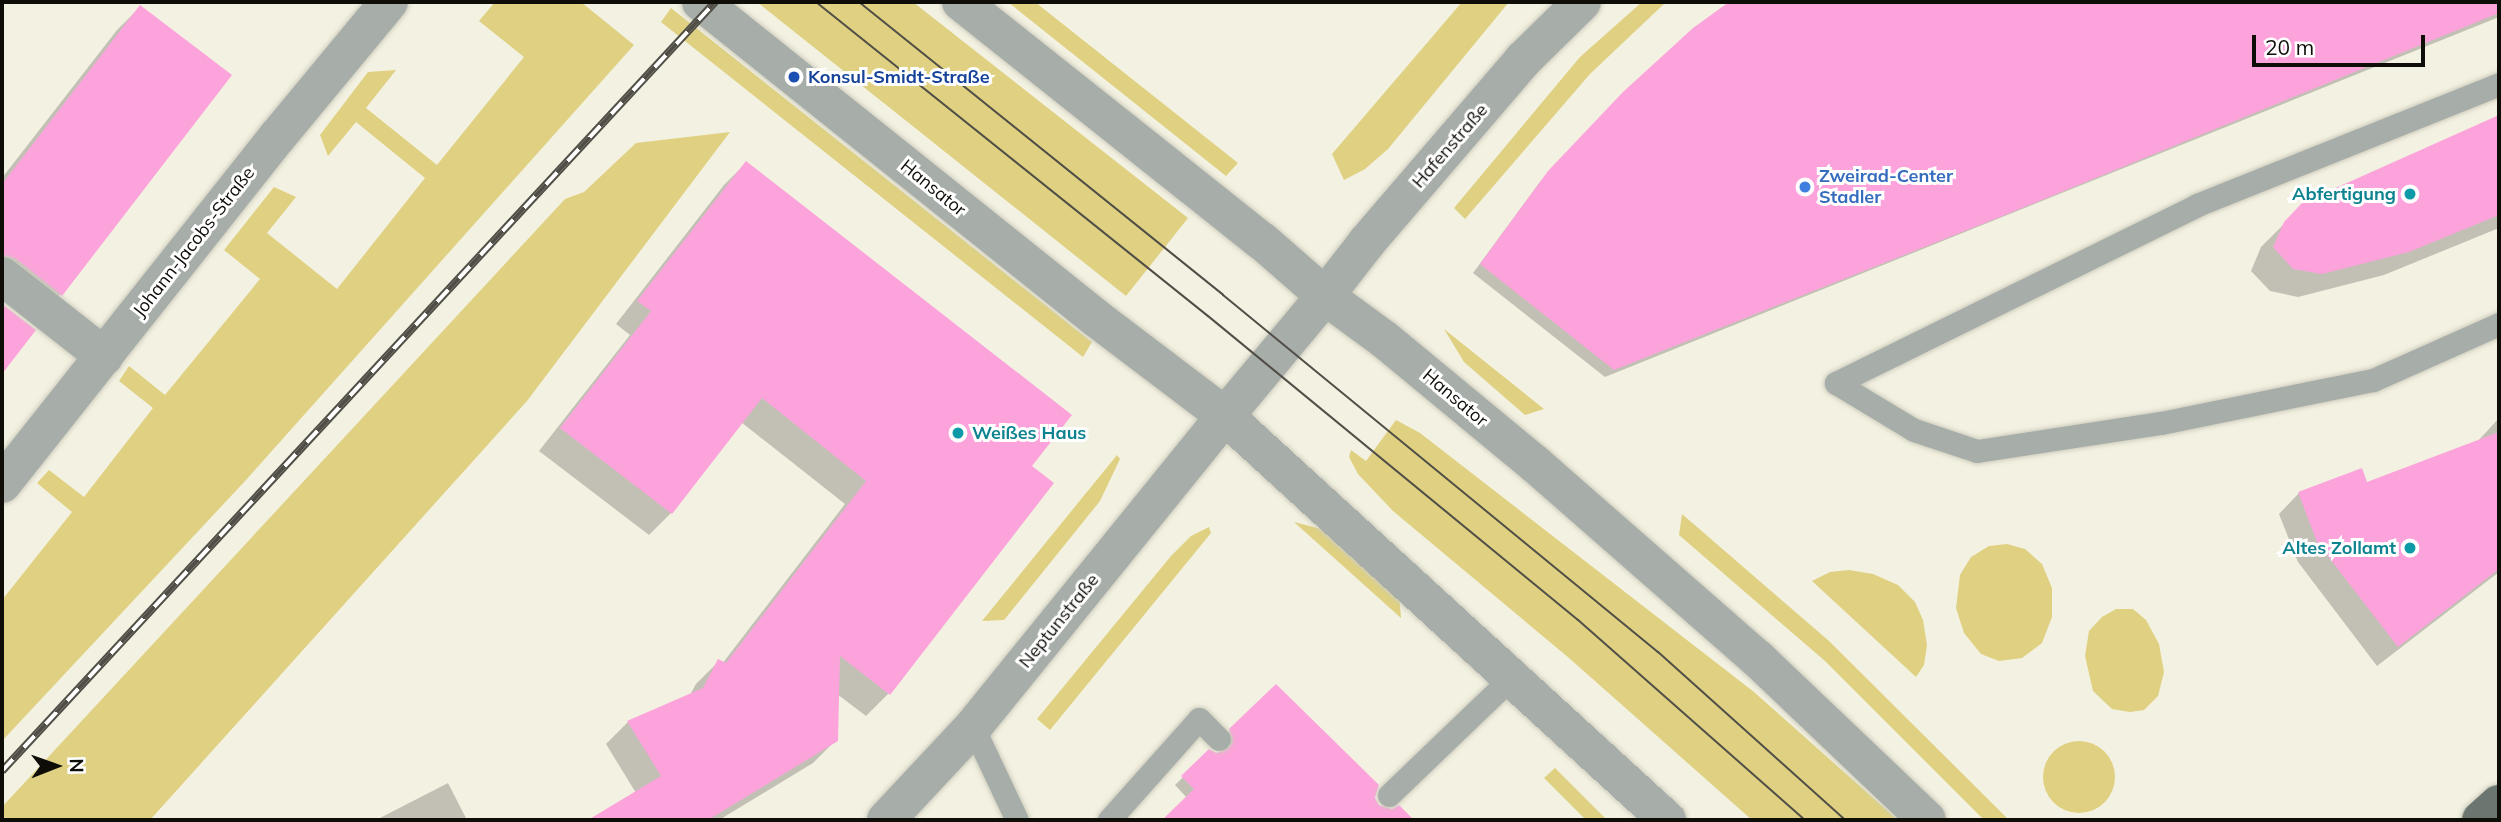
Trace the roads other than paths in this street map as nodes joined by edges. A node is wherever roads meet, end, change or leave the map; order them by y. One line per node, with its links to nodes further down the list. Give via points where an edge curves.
1 (388, 2): 9 (street, Johann-Jacobs-Straße)
2 (701, 2): 10 (street, Hansator)
3 (961, 2): 7 (street, Hansator)
4 (1582, 2): 7 (street, Hafenstraße, via 1524,59)
5 (2499, 84): 8 (lane, via 2197,205 1836,383 1914,430 1977,451 2161,423 2373,380)
6 (2, 276): 9 (street)
7 (1325, 296): 10 (street, Hafenstraße); 21 (street, Hansator, via 1535,464 1748,650)
8 (2499, 324)
9 (104, 356): 11 (street, Johann-Jacobs-Straße)
10 (1225, 416): 12 (street, Hansator); 13 (street, Neptunstraße)
11 (2, 484)
12 (1510, 679): 15 (lane); 20 (street, Hansator)
13 (973, 727): 17 (street, Neptunstraße); 18 (lane)
14 (1219, 739): 19 (lane, via 1199,719)
15 (1389, 795)
16 (2499, 804): 22 (main road)
17 (886, 820)
18 (1017, 820)
19 (1109, 820)
20 (1667, 820)
21 (1927, 820)
22 (2482, 820)

